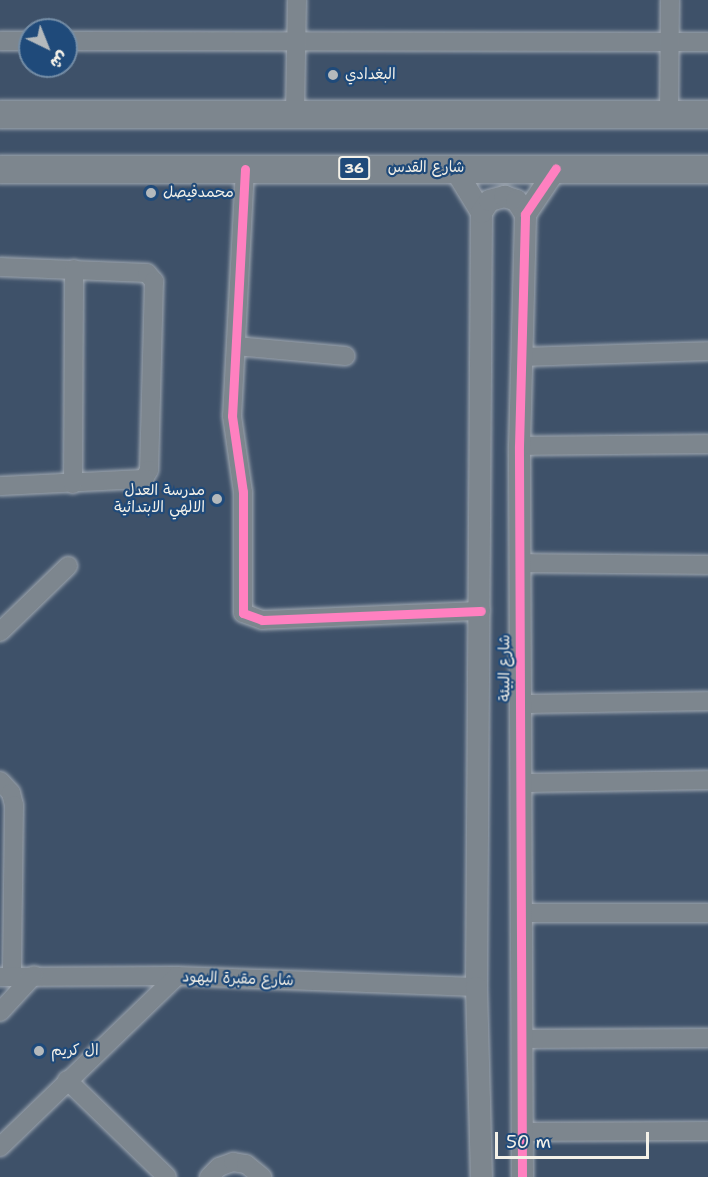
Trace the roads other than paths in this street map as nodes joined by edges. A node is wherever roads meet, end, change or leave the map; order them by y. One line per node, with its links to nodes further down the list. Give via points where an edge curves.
1 (297, 0): 6 (street)
2 (670, 0): 7 (street)
3 (0, 41): 4 (street)
4 (18, 41)
5 (78, 41): 6 (street)
6 (296, 42): 7 (street); 10 (street)
7 (669, 42): 8 (street); 11 (street)
8 (708, 42)
9 (0, 114): 10 (main road)
10 (295, 114): 11 (main road)
11 (669, 114): 12 (main road)
12 (708, 114)
13 (245, 168): 14 (main road, شارع القدس / 36); 16 (main road, شارع القدس / 36); 22 (street)
14 (454, 168): 15 (main road, شارع القدس / 36); 18 (street)
15 (556, 168): 17 (main road, شارع القدس / 36); 19 (street)
16 (0, 169)
17 (708, 170)
18 (481, 212): 19 (street, via 489,200 504,196 516,200); 33 (street, شارع البيئة)
19 (525, 214): 25 (street, شارع البيئة)
20 (0, 267): 21 (street)
21 (74, 269): 28 (street); 28 (street, via 147,273 154,281 149,470 144,479 135,482)
22 (236, 346): 24 (street); 33 (street, via 232,416 243,492 243,613 262,620)
23 (708, 351): 25 (street)
24 (346, 356)
25 (521, 357): 27 (street, شارع البيئة)
26 (708, 444): 27 (street)
27 (519, 446): 30 (street, شارع البيئة)
28 (73, 484): 29 (street)
29 (0, 486)
30 (520, 563): 32 (street); 36 (street, شارع البيئة)
31 (68, 566): 34 (street)
32 (708, 566)
33 (481, 611): 45 (street, شارع البيئة)
34 (0, 632)
35 (708, 701): 36 (street)
36 (520, 704): 39 (street, شارع البيئة)
37 (708, 780): 39 (street)
38 (0, 782): 44 (street, via 11,793 14,806)
39 (520, 783): 40 (street, شارع البيئة)
40 (521, 913): 41 (street); 48 (street, شارع البيئة)
41 (708, 913)
42 (34, 975): 43 (street, شارع مقبرة اليهود); 44 (street, شارع مقبرة اليهود); 46 (street)
43 (177, 976): 45 (street, شارع مقبرة اليهود); 49 (street)
44 (6, 977)
45 (477, 987): 56 (street, شارع البيئة)
46 (0, 1012)
47 (708, 1038): 48 (street)
48 (521, 1039): 51 (street, شارع البيئة)
49 (68, 1080): 52 (street); 53 (street)
50 (708, 1131): 51 (street)
51 (522, 1132): 57 (street, شارع البيئة)
52 (0, 1147)
53 (167, 1177)
54 (209, 1177): 55 (street, via 219,1167 233,1162 246,1164)
55 (262, 1177)
56 (480, 1177)
57 (522, 1177)

